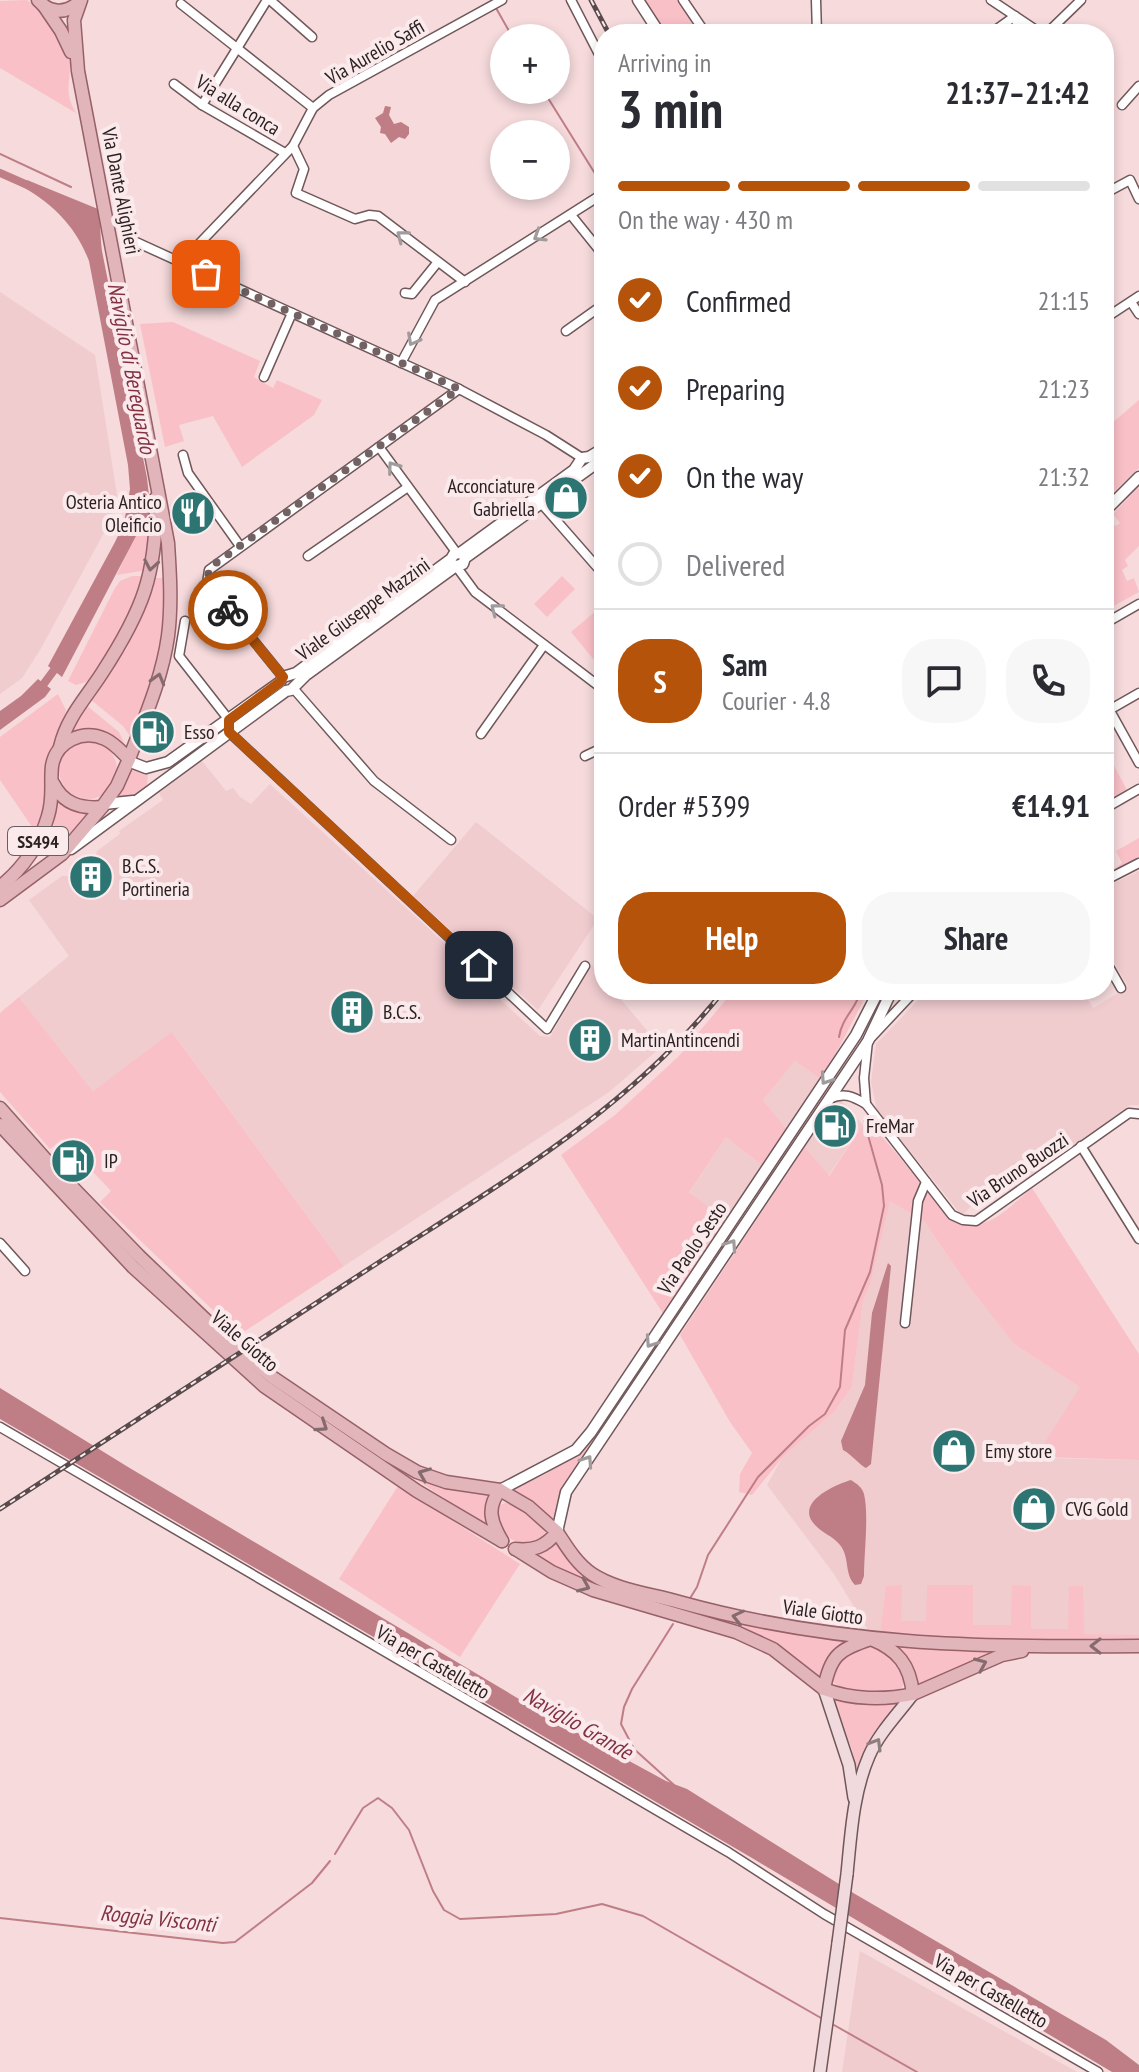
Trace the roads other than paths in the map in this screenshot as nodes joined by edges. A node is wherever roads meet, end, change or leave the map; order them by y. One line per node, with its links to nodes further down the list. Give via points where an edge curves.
1 (81, 0): 10 (main road, Via Dante Alighieri, via 64,11); 23 (main road, Via Dante Alighieri, via 74,20)
2 (269, 0): 20 (street); 22 (street)
3 (500, 0): 28 (street, Via Aurelio Saffi)
4 (571, 0): 21 (street)
5 (638, 0): 13 (street)
6 (683, 0): 14 (street)
7 (816, 0): 15 (street)
8 (991, 0): 12 (street)
9 (1081, 0): 19 (street)
10 (41, 3): 23 (main road, Via Dante Alighieri, via 61,31)
11 (181, 4): 22 (street)
12 (1015, 16): 16 (street); 17 (street); 18 (street)
13 (654, 24)
14 (699, 24)
15 (817, 24)
16 (1004, 24)
17 (1017, 24)
18 (1028, 24)
19 (1055, 24)
20 (312, 37)
21 (594, 45)
22 (236, 49): 26 (street); 28 (street)
23 (78, 71): 55 (main road, Via Dante Alighieri / SS494)
24 (174, 84): 26 (street, Via alla conca)
25 (1139, 86): 27 (street)
26 (202, 105): 30 (street, Via alla conca)
27 (1122, 105)
28 (313, 108): 29 (street, Via Aurelio Saffi)
29 (293, 146): 30 (street, Via Aurelio Saffi); 38 (street, Via alla conca, one-way to 29, via 378,216 355,219 296,193 304,169)
30 (285, 153): 37 (street, Via Aurelio Saffi)
31 (1114, 189): 32 (street, via 1130,180)
32 (1139, 199)
33 (594, 200): 34 (street)
34 (571, 215): 36 (street); 41 (street, one-way to 41)
35 (136, 242): 39 (street)
36 (594, 244)
37 (197, 246): 39 (street, Via Aurelio Saffi); 40 (street, via 209,264)
38 (437, 263): 41 (street, Via alla conca); 42 (street, via 412,294)
39 (184, 264): 40 (street)
40 (206, 274): 45 (street)
41 (465, 282): 49 (street, one-way to 49, via 435,300)
42 (405, 293)
43 (1135, 299): 46 (street); 47 (street)
44 (594, 311): 48 (street)
45 (292, 313): 49 (street); 50 (street)
46 (1114, 313)
47 (1139, 314)
48 (566, 331)
49 (401, 363): 51 (street)
50 (264, 377)
51 (459, 389): 52 (street); 57 (street, via 546,435)
52 (379, 447): 59 (street, one-way to 52); 62 (street)
53 (183, 455): 62 (street, via 188,473)
54 (594, 456): 57 (street, Viale Giuseppe Mazzini)
55 (152, 459): 78 (main road, Via Dante Alighieri / SS494, one-way to 78, via 154,547 142,600 134,623 71,715); 81 (main road, Via Dante Alighieri / SS494, one-way to 55, via 153,697 168,635 168,543)
56 (594, 461): 57 (street, Viale Giuseppe Mazzini)
57 (585, 463): 61 (street, Viale Giuseppe Mazzini); 64 (street, Viale Giuseppe Mazzini)
58 (1139, 477): 60 (street)
59 (408, 487): 63 (street); 64 (street)
60 (1114, 502)
61 (541, 503): 64 (street, Viale Giuseppe Mazzini); 65 (street)
62 (240, 546): 71 (street, via 216,563 207,583)
63 (308, 556)
64 (458, 558): 69 (street, one-way to 64, via 475,592); 71 (street, Viale Giuseppe Mazzini)
65 (594, 564)
66 (1139, 604): 67 (street)
67 (1114, 618)
68 (185, 621): 74 (street, via 179,656)
69 (544, 645): 70 (street); 77 (street)
70 (594, 682)
71 (288, 683): 74 (street, Viale Giuseppe Mazzini); 76 (street, Viale Giuseppe Mazzini); 88 (street, via 374,781)
72 (1139, 693): 73 (street)
73 (1114, 707)
74 (229, 720): 76 (street); 81 (street, Viale Giuseppe Mazzini, via 168,762 146,768)
75 (1114, 722): 82 (street)
76 (229, 732): 85 (street, Viale Giuseppe Mazzini); 94 (street, via 547,1029)
77 (481, 734)
78 (59, 749): 81 (main road, via 75,737 96,736); 83 (main road, SS494)
79 (594, 752): 80 (street)
80 (585, 756)
81 (128, 760): 87 (main road, Viale Giuseppe Mazzini / SS494)
82 (1139, 763)
83 (53, 783): 87 (main road, Viale Giuseppe Mazzini / SS494, via 78,806); 92 (main road, SS494, via 40,837 27,860)
84 (1139, 789): 86 (street)
85 (139, 799): 87 (street, Viale Giuseppe Mazzini); 89 (street, Viale Giuseppe Mazzini)
86 (1114, 803)
87 (103, 806): 89 (main road, Viale Giuseppe Mazzini / SS494)
88 (451, 840)
89 (62, 854): 93 (main road, Viale Giuseppe Mazzini / SS494)
90 (1139, 863): 91 (street)
91 (1114, 876)
92 (1, 883)
93 (0, 900)
94 (585, 966)
95 (1114, 976): 96 (street)
96 (1121, 988)
97 (874, 1000): 113 (street, Via Paolo Sesto, one-way to 113, via 856,1035 591,1432 576,1450)
98 (887, 1000): 100 (street, Via Paolo Sesto)
99 (907, 1000): 100 (street, Via Paolo Sesto)
100 (868, 1041): 101 (street, Via Paolo Sesto); 102 (street)
101 (828, 1099): 102 (street, via 840,1094); 114 (street, Via Paolo Sesto, one-way to 101, via 566,1492)
102 (866, 1104): 107 (street, Via Bruno Buozzi)
103 (0, 1108): 113 (main road, Viale Giotto, one-way to 103, via 417,1472 272,1377 139,1256)
104 (1138, 1113): 106 (street, Via Bruno Buozzi, via 1129,1113)
105 (0, 1125): 115 (main road, Viale Giotto, one-way to 115, via 133,1267 264,1386 417,1491)
106 (1081, 1146): 107 (street, Via Bruno Buozzi, via 976,1221 952,1215); 108 (street)
107 (926, 1182): 111 (street, via 918,1201)
108 (1139, 1239)
109 (0, 1243): 110 (street)
110 (25, 1271)
111 (905, 1323)
112 (0, 1427): 124 (street, Via per Castelletto)
113 (500, 1490): 114 (main road, Viale Giotto); 115 (main road, via 490,1514)
114 (557, 1532): 116 (main road, via 543,1546); 117 (main road, Viale Giotto, one-way to 114, via 777,1626 604,1581 576,1560)
115 (502, 1541): 116 (main road, Viale Giotto)
116 (515, 1549): 120 (main road, Viale Giotto, one-way to 120, via 593,1590 736,1632 773,1649)
117 (871, 1639): 118 (main road, Viale Giotto); 120 (main road, Viale Giotto, via 833,1659); 121 (main road, Viale Giotto, via 904,1662)
118 (1053, 1646): 119 (main road, Viale Giotto, one-way to 118); 121 (main road, Viale Giotto, one-way to 118, via 1002,1655)
119 (1139, 1646)
120 (824, 1689): 121 (main road, Viale Giotto, via 881,1698); 122 (main road, via 849,1765)
121 (913, 1694): 122 (main road, one-way to 121, via 869,1755)
122 (854, 1803): 123 (main road, bridge)
123 (820, 2072)
124 (1098, 2072)

